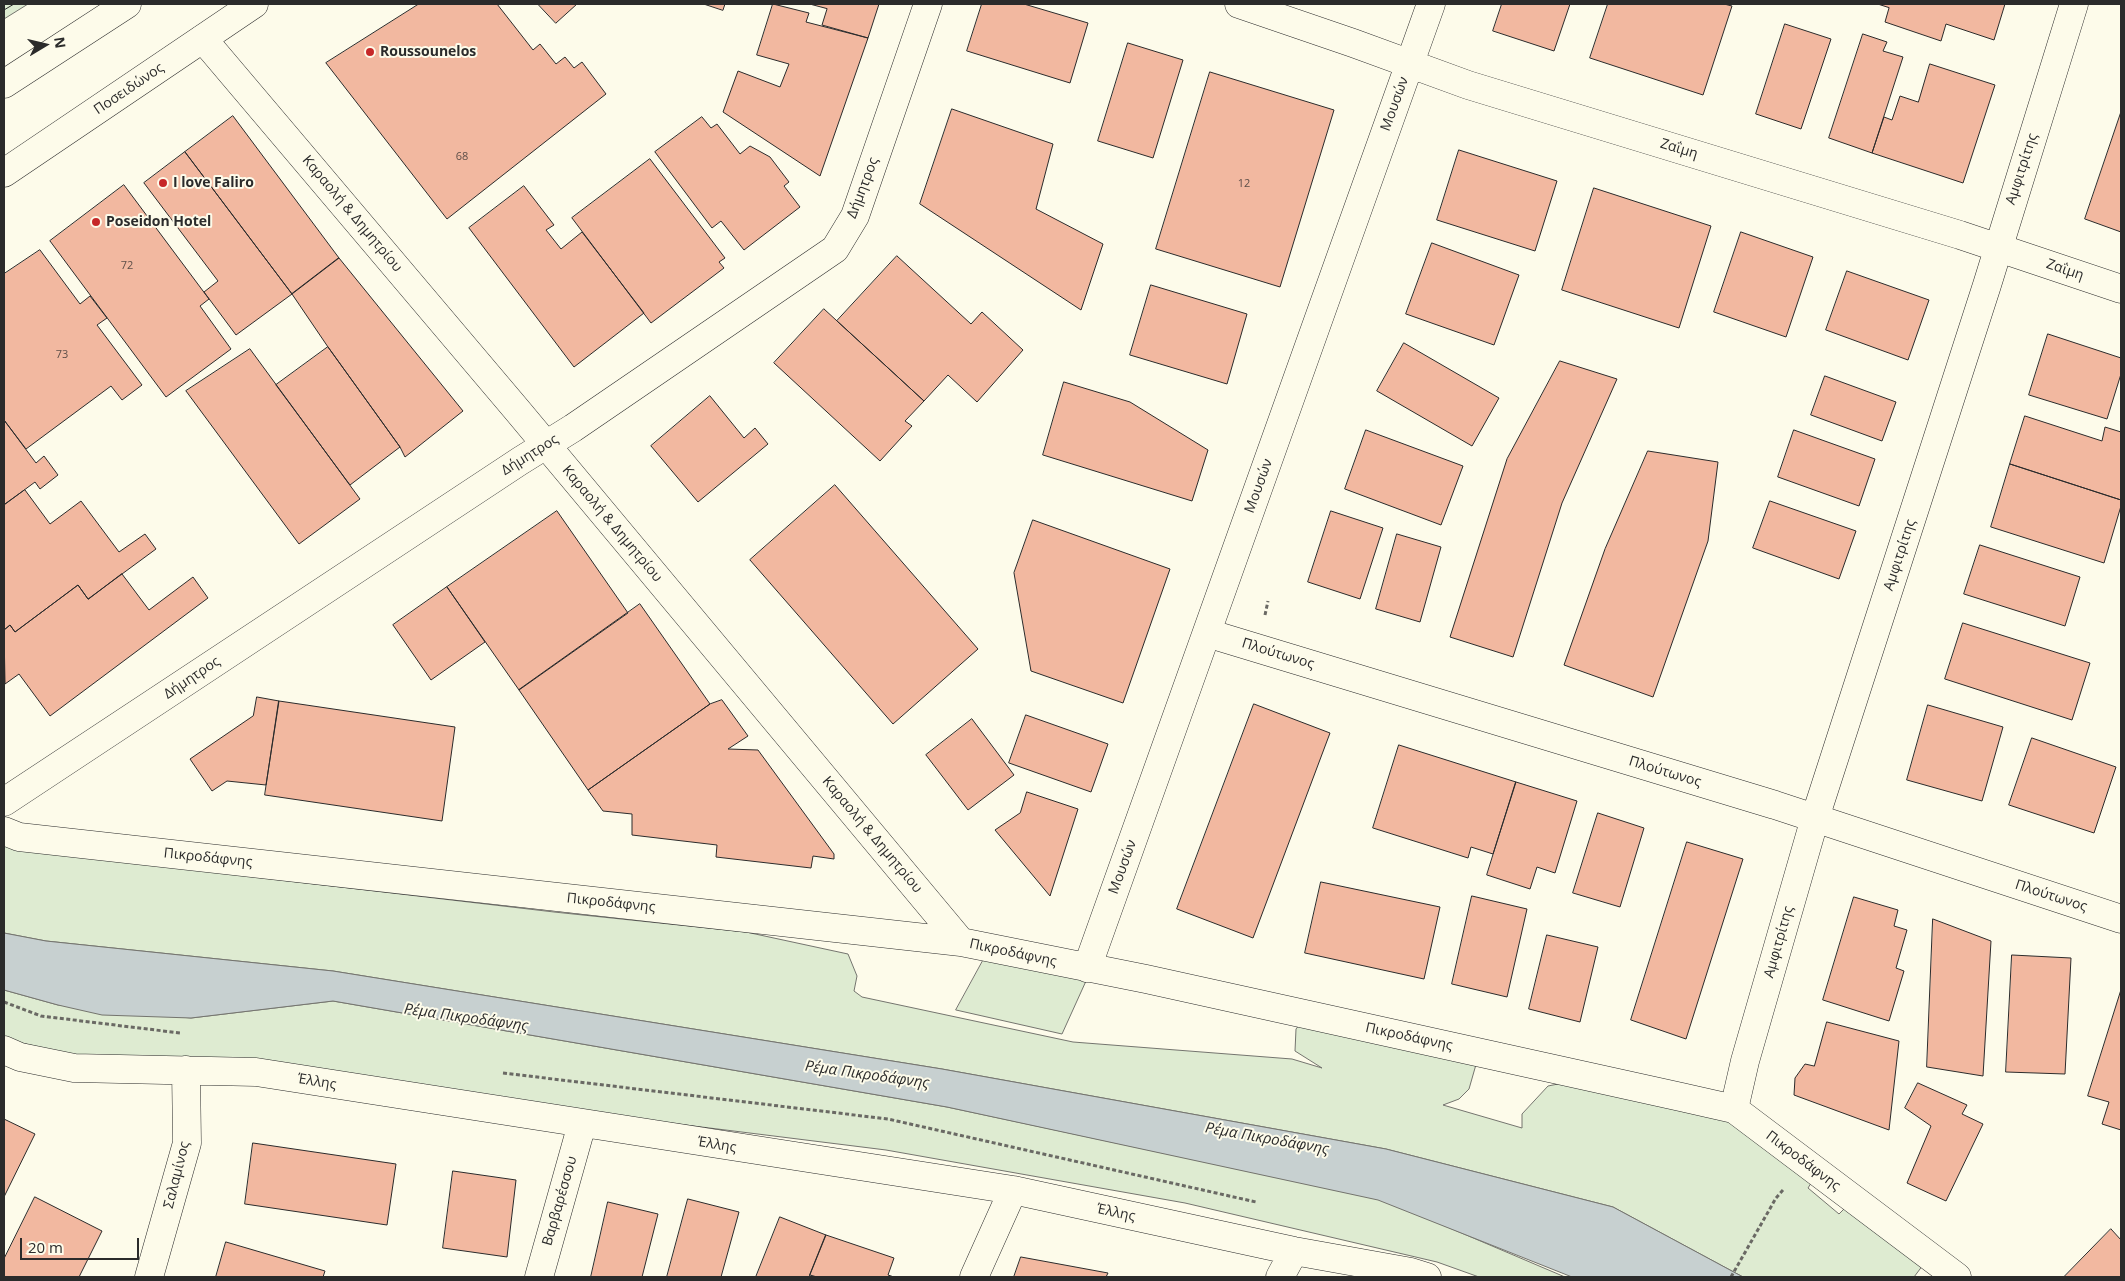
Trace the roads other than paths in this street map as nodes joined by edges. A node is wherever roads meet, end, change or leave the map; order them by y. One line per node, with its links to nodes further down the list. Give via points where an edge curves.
1 (127, 4): 9 (main road)
2 (254, 4): 7 (main road, Ποσειδώνος)
3 (928, 4): 13 (main road, Δήμητρος, via 855,216 835,249)
4 (1238, 4): 8 (main road, Ζαΐμη)
5 (1431, 4): 8 (main road, Μουσών)
6 (2074, 4): 11 (main road, Αμφιτρίτης)
7 (204, 39): 10 (main road, Ποσειδώνος); 13 (main road, Καραολή & Δημητρίου)
8 (1410, 63): 11 (main road, Ζαΐμη, via 1468,85); 14 (main road, Μουσών)
9 (4, 84)
10 (4, 173)
11 (1997, 248): 12 (main road, Ζαΐμη); 16 (main road, Αμφιτρίτης)
12 (2121, 289)
13 (546, 445): 15 (main road, Δήμητρος); 19 (main road, Καραολή & Δημητρίου)
14 (1207, 633): 16 (main road, Πλούτωνος); 20 (main road, Μουσών)
15 (4, 802)
16 (1815, 818): 18 (main road, Πλούτωνος); 23 (main road, Αμφιτρίτης, via 1745,1060)
17 (4, 831): 19 (main road, Πικροδάφνης, via 19,837)
18 (2121, 919)
19 (961, 942): 20 (main road, Πικροδάφνης)
20 (1087, 968): 23 (main road, Πικροδάφνης)
21 (4, 1050): 22 (main road, Έλλης, via 20,1057 74,1068)
22 (186, 1070): 24 (main road, Έλλης, via 256,1072); 27 (main road, Σαλαμίνος, via 187,1143)
23 (1734, 1109): 32 (main road, Πικροδάφνης)
24 (582, 1124): 25 (main road, Έλλης); 28 (main road, Βαρβαρέσσου)
25 (1013, 1190): 26 (main road, Έλλης); 29 (main road)
26 (1294, 1251): 30 (main road); 31 (main road, Έλλης)
27 (149, 1277)
28 (539, 1277)
29 (974, 1277)
30 (1280, 1277)
31 (1427, 1277)
32 (1956, 1277)

